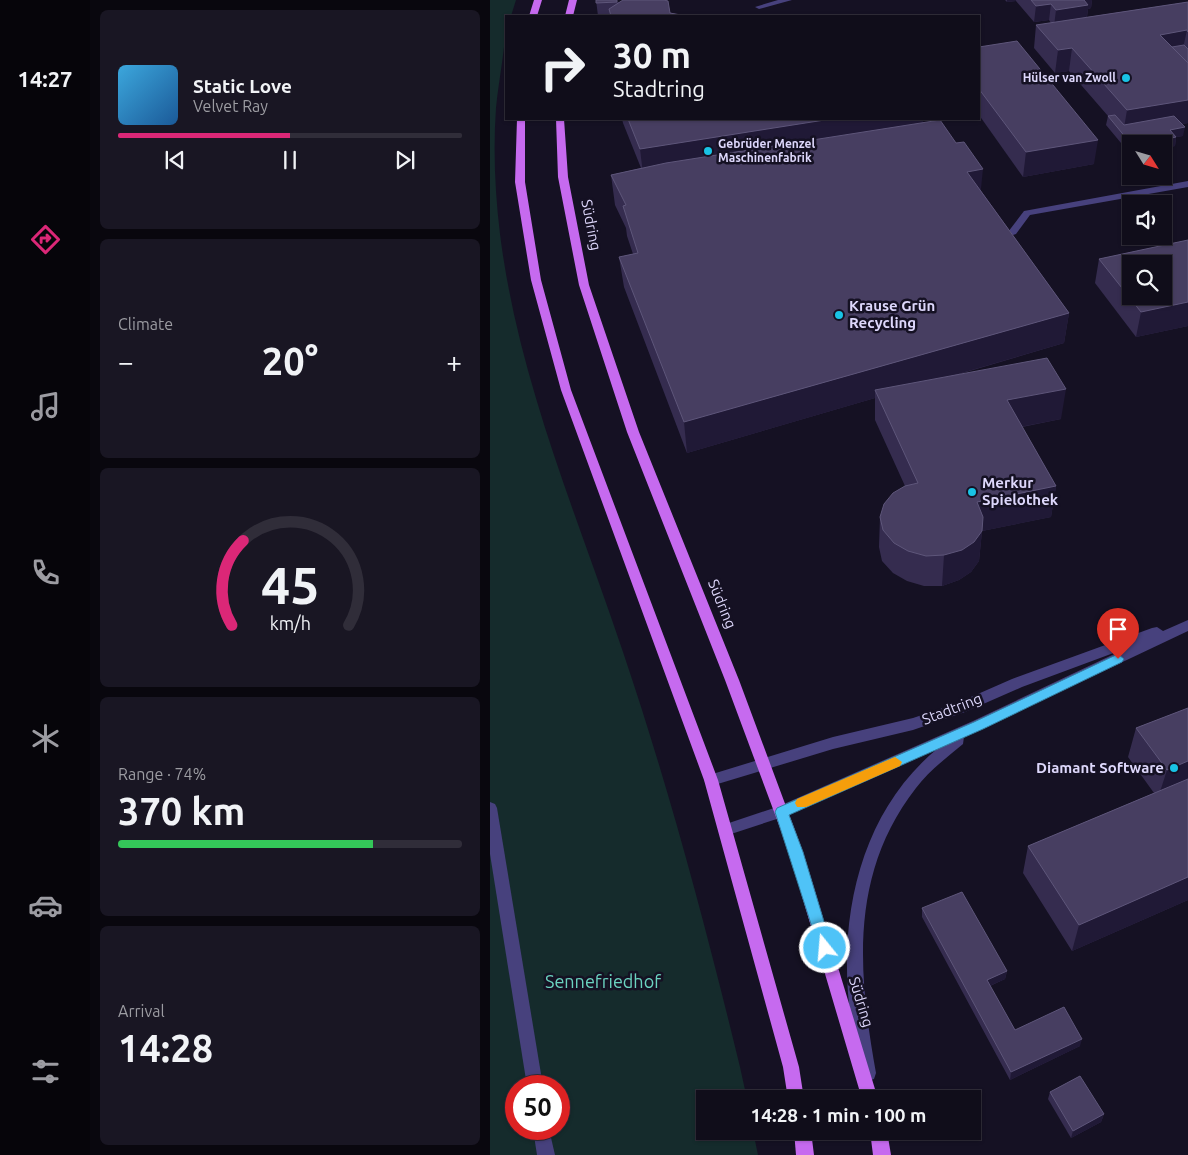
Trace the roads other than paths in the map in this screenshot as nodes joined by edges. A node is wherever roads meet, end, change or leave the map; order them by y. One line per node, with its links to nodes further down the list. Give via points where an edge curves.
1 (538, 0): 5 (main road)
2 (573, 0): 6 (main road)
3 (788, 0): 4 (street)
4 (759, 7)
5 (533, 15)
6 (569, 15)
7 (521, 120): 15 (main road, via 520,182 536,280 566,390)
8 (560, 120): 14 (main road, Südring, via 563,177 584,285 634,432)
9 (1188, 184): 10 (street, via 1027,213)
10 (1012, 232)
11 (1188, 621): 14 (street, Stadtring, via 922,721)
12 (1188, 625): 13 (street, Stadtring)
13 (978, 725): 17 (street, Stadtring); 22 (street, via 915,778 883,824 863,878 856,928 855,989)
14 (764, 764): 15 (street, Stadtring); 17 (main road, Südring)
15 (711, 780): 18 (main road)
16 (490, 808): 19 (street)
17 (781, 812): 18 (street, Stadtring); 21 (main road, Südring)
18 (725, 830): 20 (main road)
19 (532, 1075)
20 (795, 1090)
21 (868, 1090)
22 (870, 1090)
23 (543, 1140): 26 (street)
24 (803, 1140): 27 (main road)
25 (880, 1140): 28 (main road)
26 (546, 1155)
27 (805, 1155)
28 (882, 1155)

